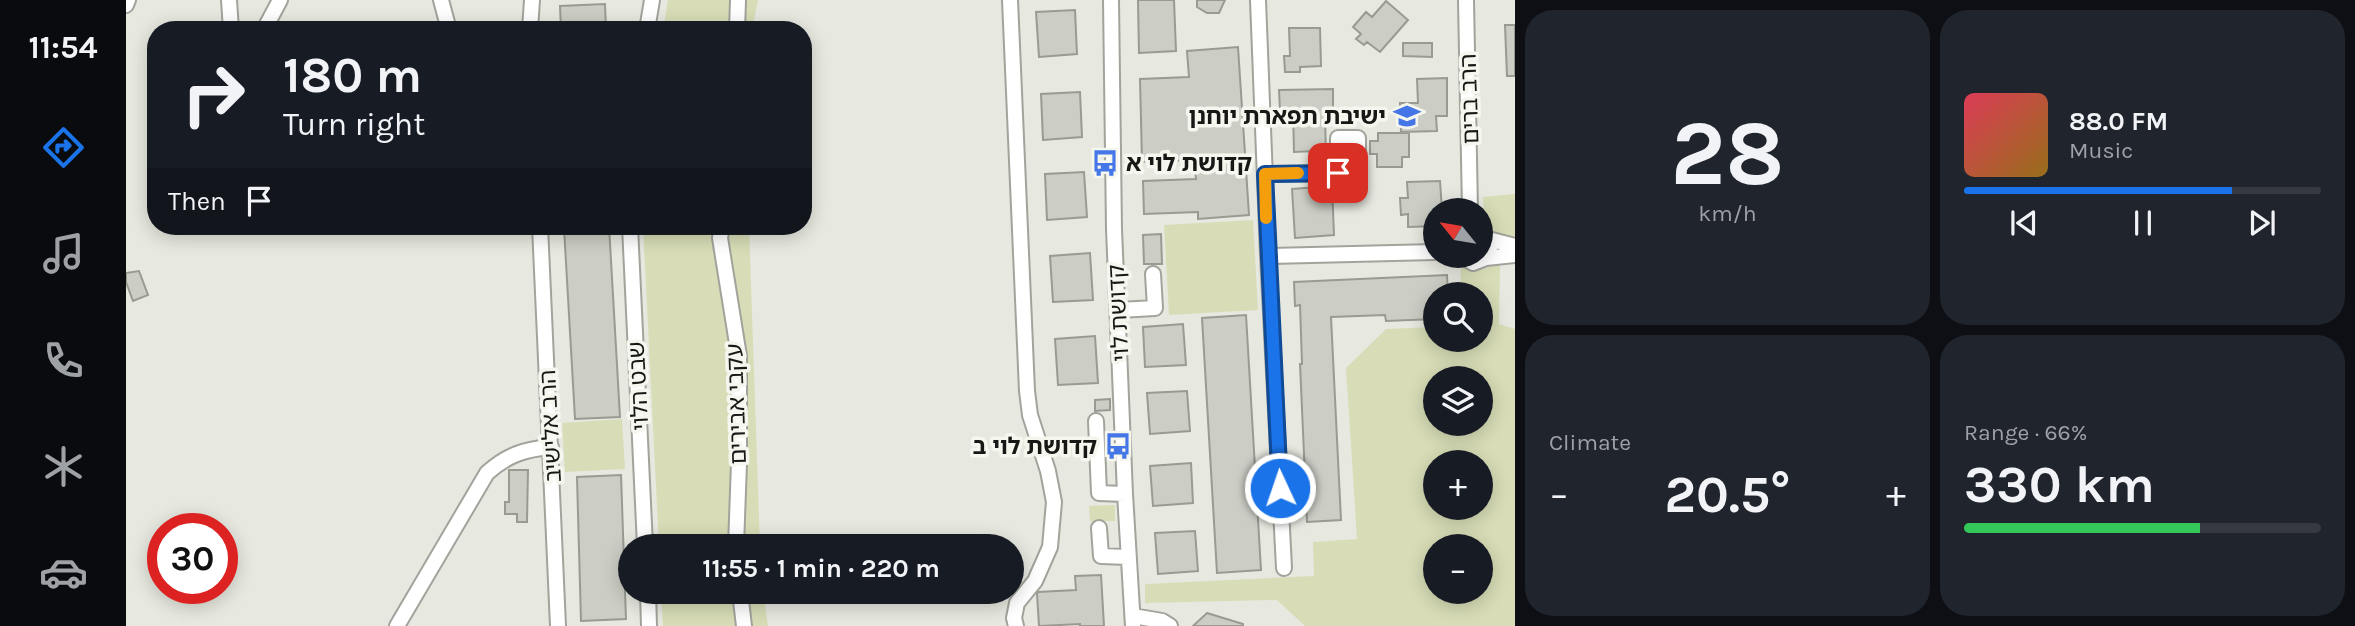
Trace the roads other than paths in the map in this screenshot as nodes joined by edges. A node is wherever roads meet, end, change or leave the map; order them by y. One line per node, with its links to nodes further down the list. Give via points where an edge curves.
1 (128, 0): 13 (street)
2 (229, 0): 14 (street)
3 (280, 0): 15 (street)
4 (441, 0): 16 (street)
5 (522, 0): 17 (street)
6 (532, 0): 18 (street)
7 (652, 0): 19 (street)
8 (738, 0): 20 (street)
9 (1010, 0): 50 (street, via 1027,391 1054,502 1050,547 1035,581 1017,603)
10 (1111, 0): 34 (street, קדושת לוי)
11 (1258, 0): 22 (street)
12 (1466, 0): 23 (street, הרב ברים)
13 (126, 5)
14 (230, 21)
15 (269, 21)
16 (447, 21)
17 (527, 21)
18 (530, 21)
19 (648, 21)
20 (737, 21)
21 (1338, 173): 22 (street)
22 (1265, 174): 31 (street)
23 (1472, 198)
24 (540, 235): 36 (street, הרב אלישיב)
25 (630, 235): 39 (street, שבט הלוי)
26 (722, 235): 40 (street, עקבי אבירים, via 739,356)
27 (1493, 237): 28 (street)
28 (1515, 246)
29 (1423, 250): 31 (street)
30 (1515, 255): 32 (street)
31 (1268, 256): 42 (street)
32 (1493, 257)
33 (1153, 274): 34 (street, via 1155,308)
34 (1119, 310): 37 (street, קדושת לוי)
35 (1096, 421): 37 (street, via 1099,493)
36 (551, 447): 46 (street, via 513,454 487,473); 47 (street, הרב אלישיב)
37 (1125, 494): 41 (street, קדושת לוי)
38 (1099, 528): 41 (street, via 1101,556)
39 (644, 534)
40 (736, 534)
41 (1128, 557): 45 (street, קדושת לוי)
42 (1284, 568)
43 (648, 604): 48 (street)
44 (741, 604): 49 (street)
45 (1133, 621): 51 (street, via 1162,621)
46 (397, 626)
47 (558, 626)
48 (649, 626)
49 (744, 626)
50 (1016, 626)
51 (1170, 626)

